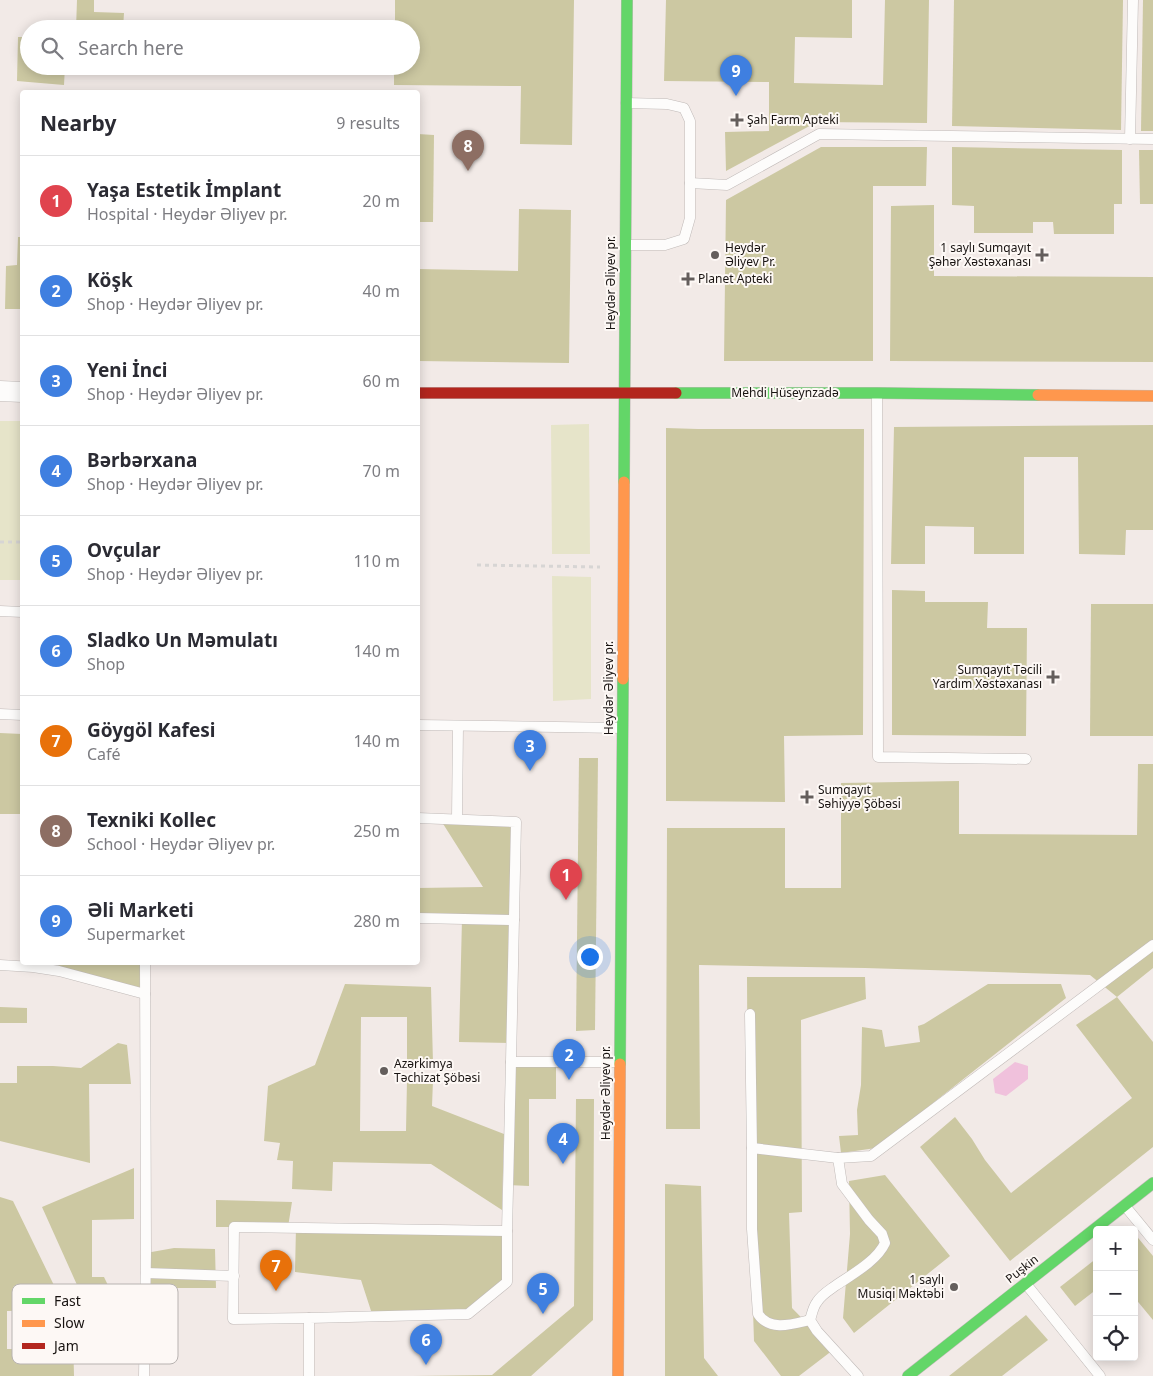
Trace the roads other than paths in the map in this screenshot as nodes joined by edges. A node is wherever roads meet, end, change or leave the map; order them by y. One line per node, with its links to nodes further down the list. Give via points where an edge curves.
1 (627, 0): 3 (main road, Heydər Əliyev pr.)
2 (1133, 0): 4 (lane)
3 (626, 103): 6 (lane, via 667,104 684,108 690,121); 7 (main road, Heydər Əliyev pr.)
4 (1130, 139): 5 (lane); 6 (lane, via 819,134 727,185)
5 (1153, 140)
6 (690, 183): 7 (lane, via 690,218 684,239 665,245)
7 (626, 245): 11 (main road, Heydər Əliyev pr.)
8 (0, 391): 9 (street)
9 (20, 392)
10 (420, 393): 11 (main road, Mehdi Hüseynzadə)
11 (625, 393): 12 (main road, Mehdi Hüseynzadə); 20 (main road, Heydər Əliyev pr.)
12 (878, 393): 13 (main road, Mehdi Hüseynzadə); 21 (lane, via 878,757)
13 (1153, 396)
14 (0, 611): 15 (lane)
15 (20, 612)
16 (0, 714): 17 (lane)
17 (20, 715)
18 (420, 725): 19 (lane)
19 (458, 726): 20 (lane); 23 (lane)
20 (622, 728): 32 (main road, Heydər Əliyev pr.)
21 (1026, 759)
22 (420, 818): 23 (lane)
23 (457, 819): 25 (lane, via 516,822)
24 (420, 918): 25 (lane)
25 (514, 920): 31 (lane)
26 (1153, 945): 34 (lane, via 871,1156)
27 (0, 965): 29 (lane, via 59,971)
28 (145, 965): 29 (lane)
29 (144, 994): 39 (lane)
30 (750, 1014): 33 (lane)
31 (511, 1062): 32 (lane); 37 (lane)
32 (620, 1062): 46 (main road, Heydər Əliyev pr.)
33 (752, 1148): 34 (lane); 44 (lane, via 752,1229 758,1314 765,1322 781,1326)
34 (838, 1158): 44 (lane, via 842,1184 882,1234 885,1243 882,1250 860,1269 817,1301)
35 (1153, 1183): 36 (main road, Puşkin)
36 (1125, 1205): 38 (lane); 42 (main road, Puşkin)
37 (507, 1231): 40 (lane, via 234,1226); 43 (lane, via 507,1282 468,1314)
38 (1153, 1240)
39 (146, 1273): 40 (lane); 41 (lane)
40 (234, 1276): 43 (lane, via 233,1319)
41 (146, 1284)
42 (1025, 1284): 48 (main road, Puşkin); 49 (lane)
43 (309, 1318): 45 (lane)
44 (810, 1320): 47 (lane)
45 (309, 1376)
46 (618, 1376)
47 (858, 1376)
48 (908, 1376)
49 (1100, 1376)

